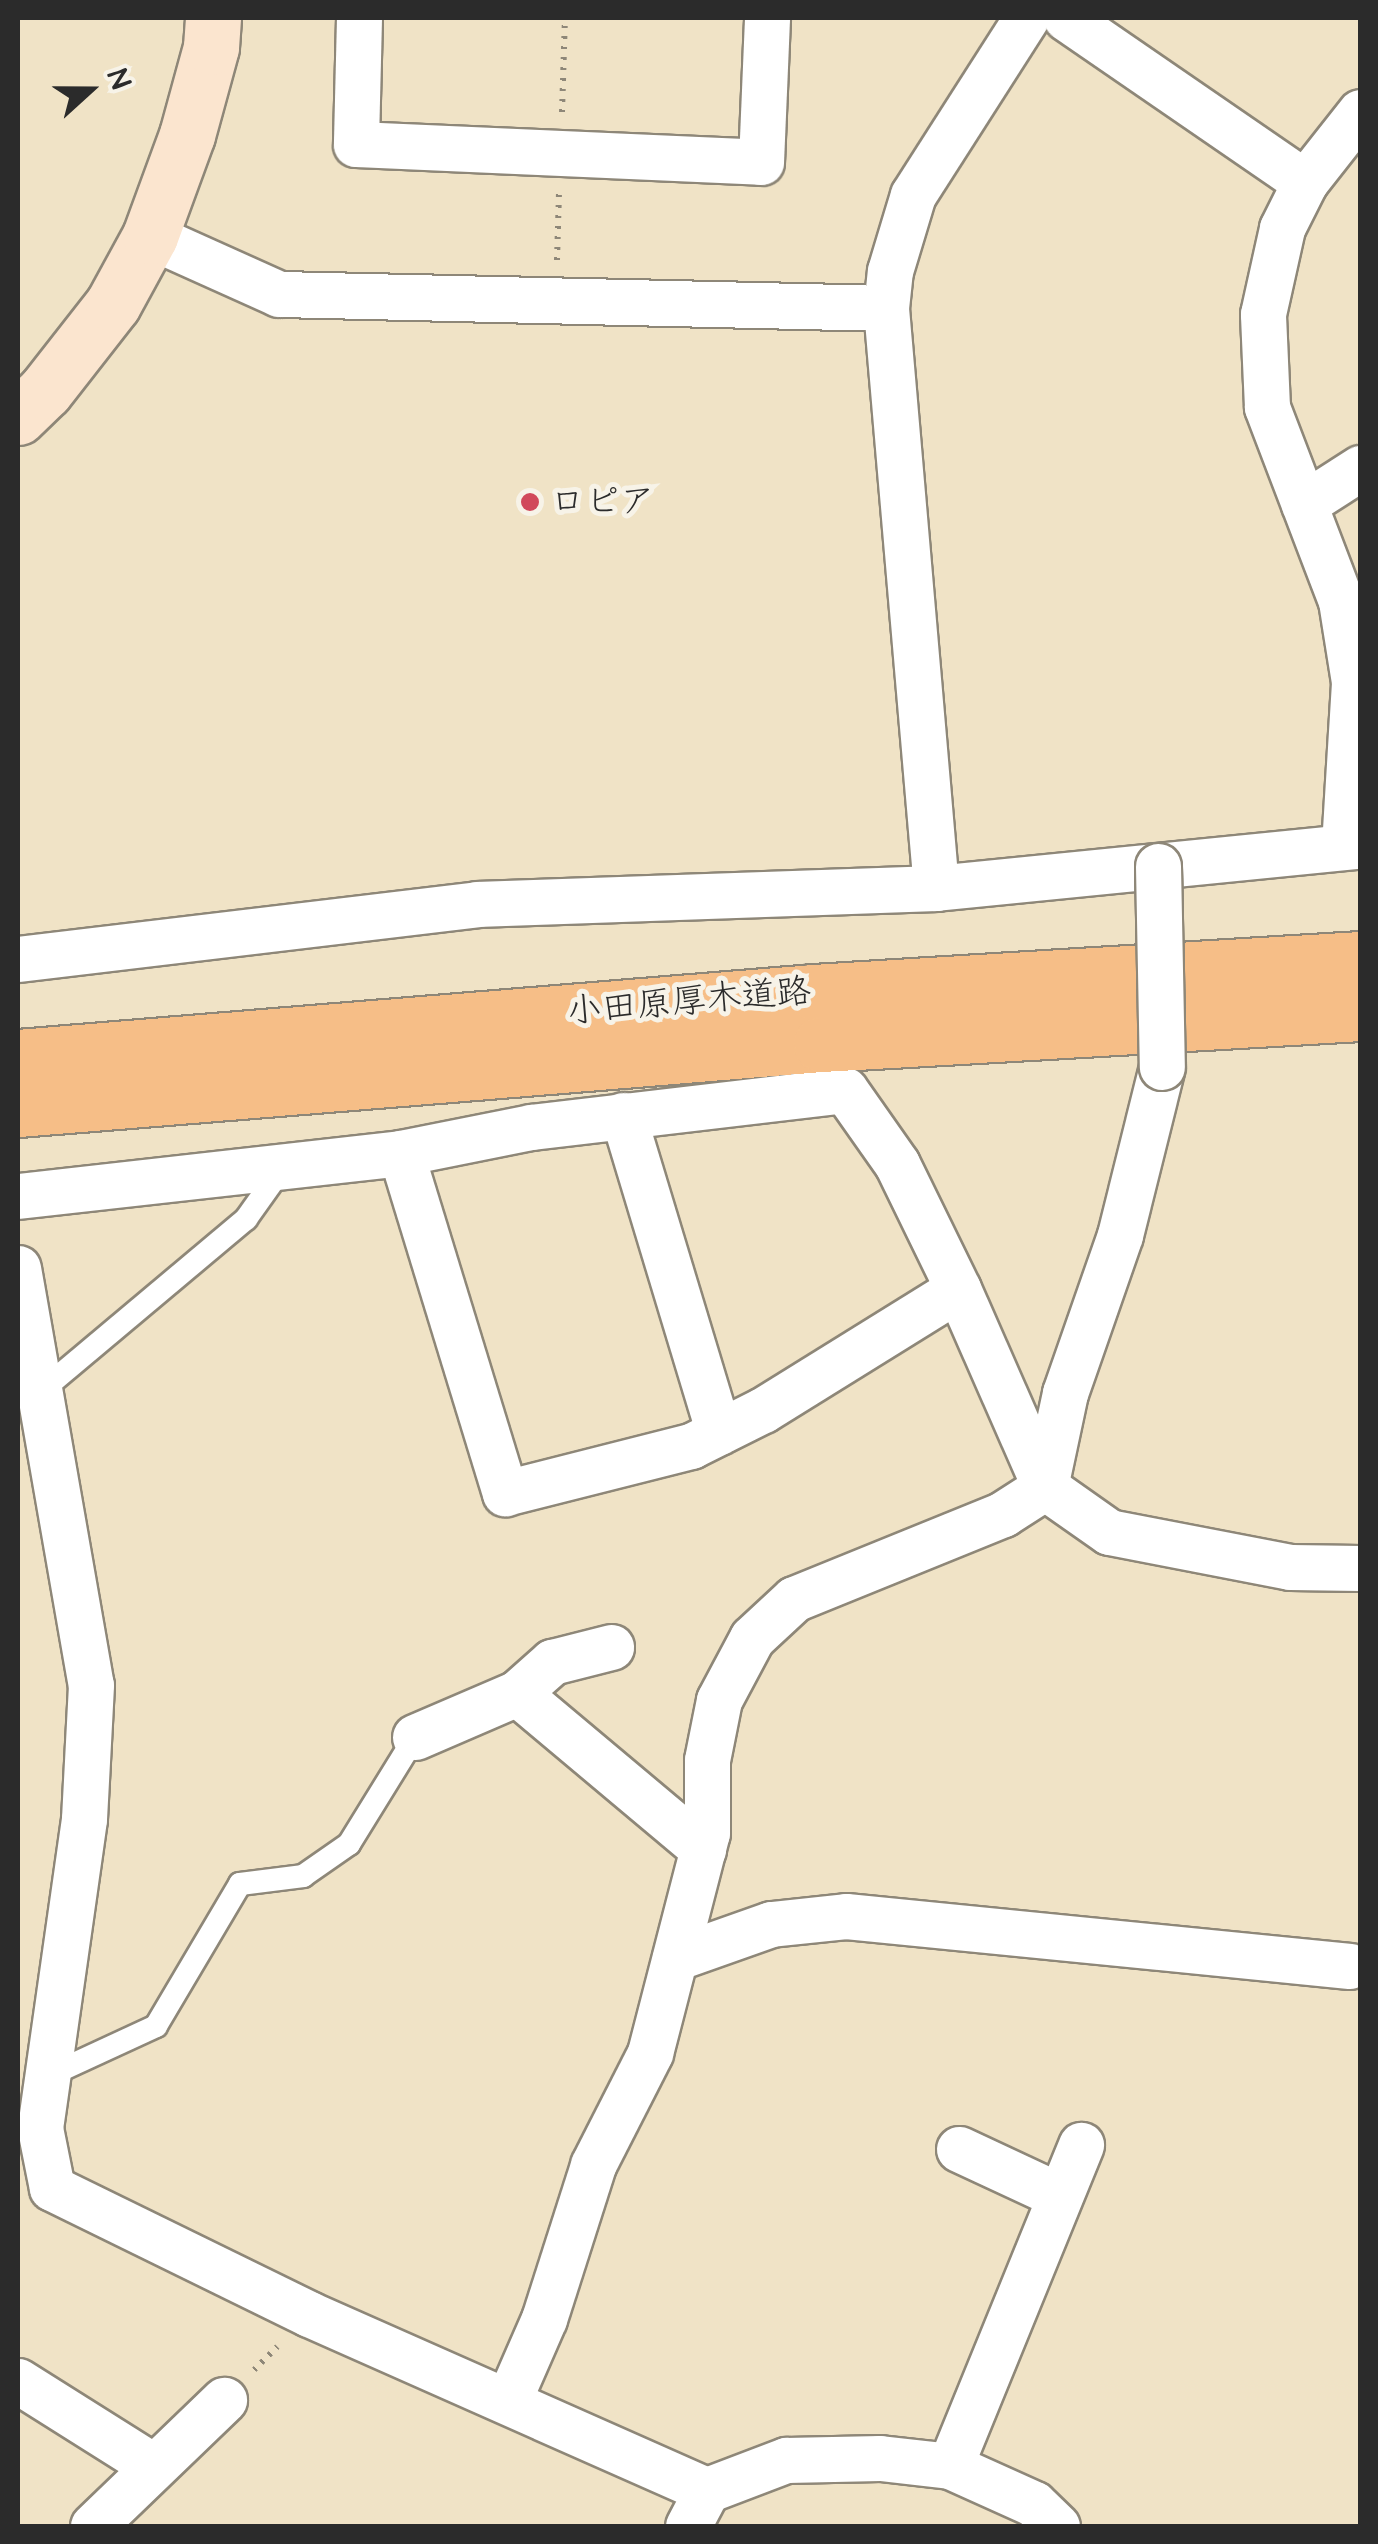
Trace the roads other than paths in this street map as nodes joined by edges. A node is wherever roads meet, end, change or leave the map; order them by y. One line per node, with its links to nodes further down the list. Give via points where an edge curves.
1 (213, 18): 8 (street, via 187,136)
2 (359, 18): 3 (street, via 356,144 761,162)
3 (767, 18)
4 (1026, 18): 9 (street, via 913,195)
5 (1066, 18): 7 (street)
6 (1360, 112): 7 (street)
7 (1305, 182): 12 (street, via 1282,228 1263,314 1267,407)
8 (150, 236): 9 (street, via 279,294); 10 (street, via 113,304)
9 (886, 308): 15 (street)
10 (18, 417)
11 (1360, 468): 12 (street)
12 (1304, 504): 13 (street, via 1341,601 1354,682)
13 (1352, 846): 14 (street)
14 (1158, 866): 15 (street); 29 (street, bridge, via 1162,1068 1120,1235 1065,1392)
15 (936, 888): 16 (street, via 477,904)
16 (18, 959)
17 (1360, 959): 19 (highway, 小田原厚木道路, via 814,992)
18 (1360, 1013): 20 (highway, 小田原厚木道路, via 820,1044)
19 (18, 1057)
20 (18, 1109)
21 (623, 1115): 22 (street); 26 (street, via 845,1090 897,1164); 28 (street)
22 (400, 1153): 23 (street); 28 (street, via 505,1493 691,1446)
23 (283, 1166): 24 (street); 27 (lane, via 246,1218)
24 (18, 1196)
25 (18, 1268): 27 (street)
26 (958, 1289): 28 (street); 29 (street)
27 (40, 1392): 37 (street, via 90,1685 84,1819)
28 (719, 1432)
29 (1045, 1487): 30 (street, via 1110,1532 1290,1567); 34 (street, via 1003,1514 794,1599 752,1638 720,1700 707,1760)
30 (1360, 1568)
31 (611, 1647): 32 (street, via 552,1662)
32 (517, 1693): 33 (street); 34 (street)
33 (415, 1737): 37 (lane, via 349,1844 303,1876 240,1884 156,2026)
34 (703, 1849): 35 (street)
35 (675, 1958): 36 (street, via 771,1924 846,1916); 43 (street, via 650,2052 592,2166 544,2319)
36 (1350, 1966)
37 (48, 2076): 40 (street)
38 (1081, 2146): 41 (street)
39 (959, 2149): 41 (street)
40 (35, 2193): 43 (street)
41 (1060, 2196): 46 (street)
42 (18, 2381): 45 (street)
43 (509, 2399): 47 (street)
44 (224, 2400): 45 (street)
45 (153, 2466): 48 (street)
46 (950, 2466): 47 (street, via 880,2458 786,2460); 49 (street, via 1034,2504)
47 (698, 2508)
48 (93, 2526)
49 (1057, 2526)

